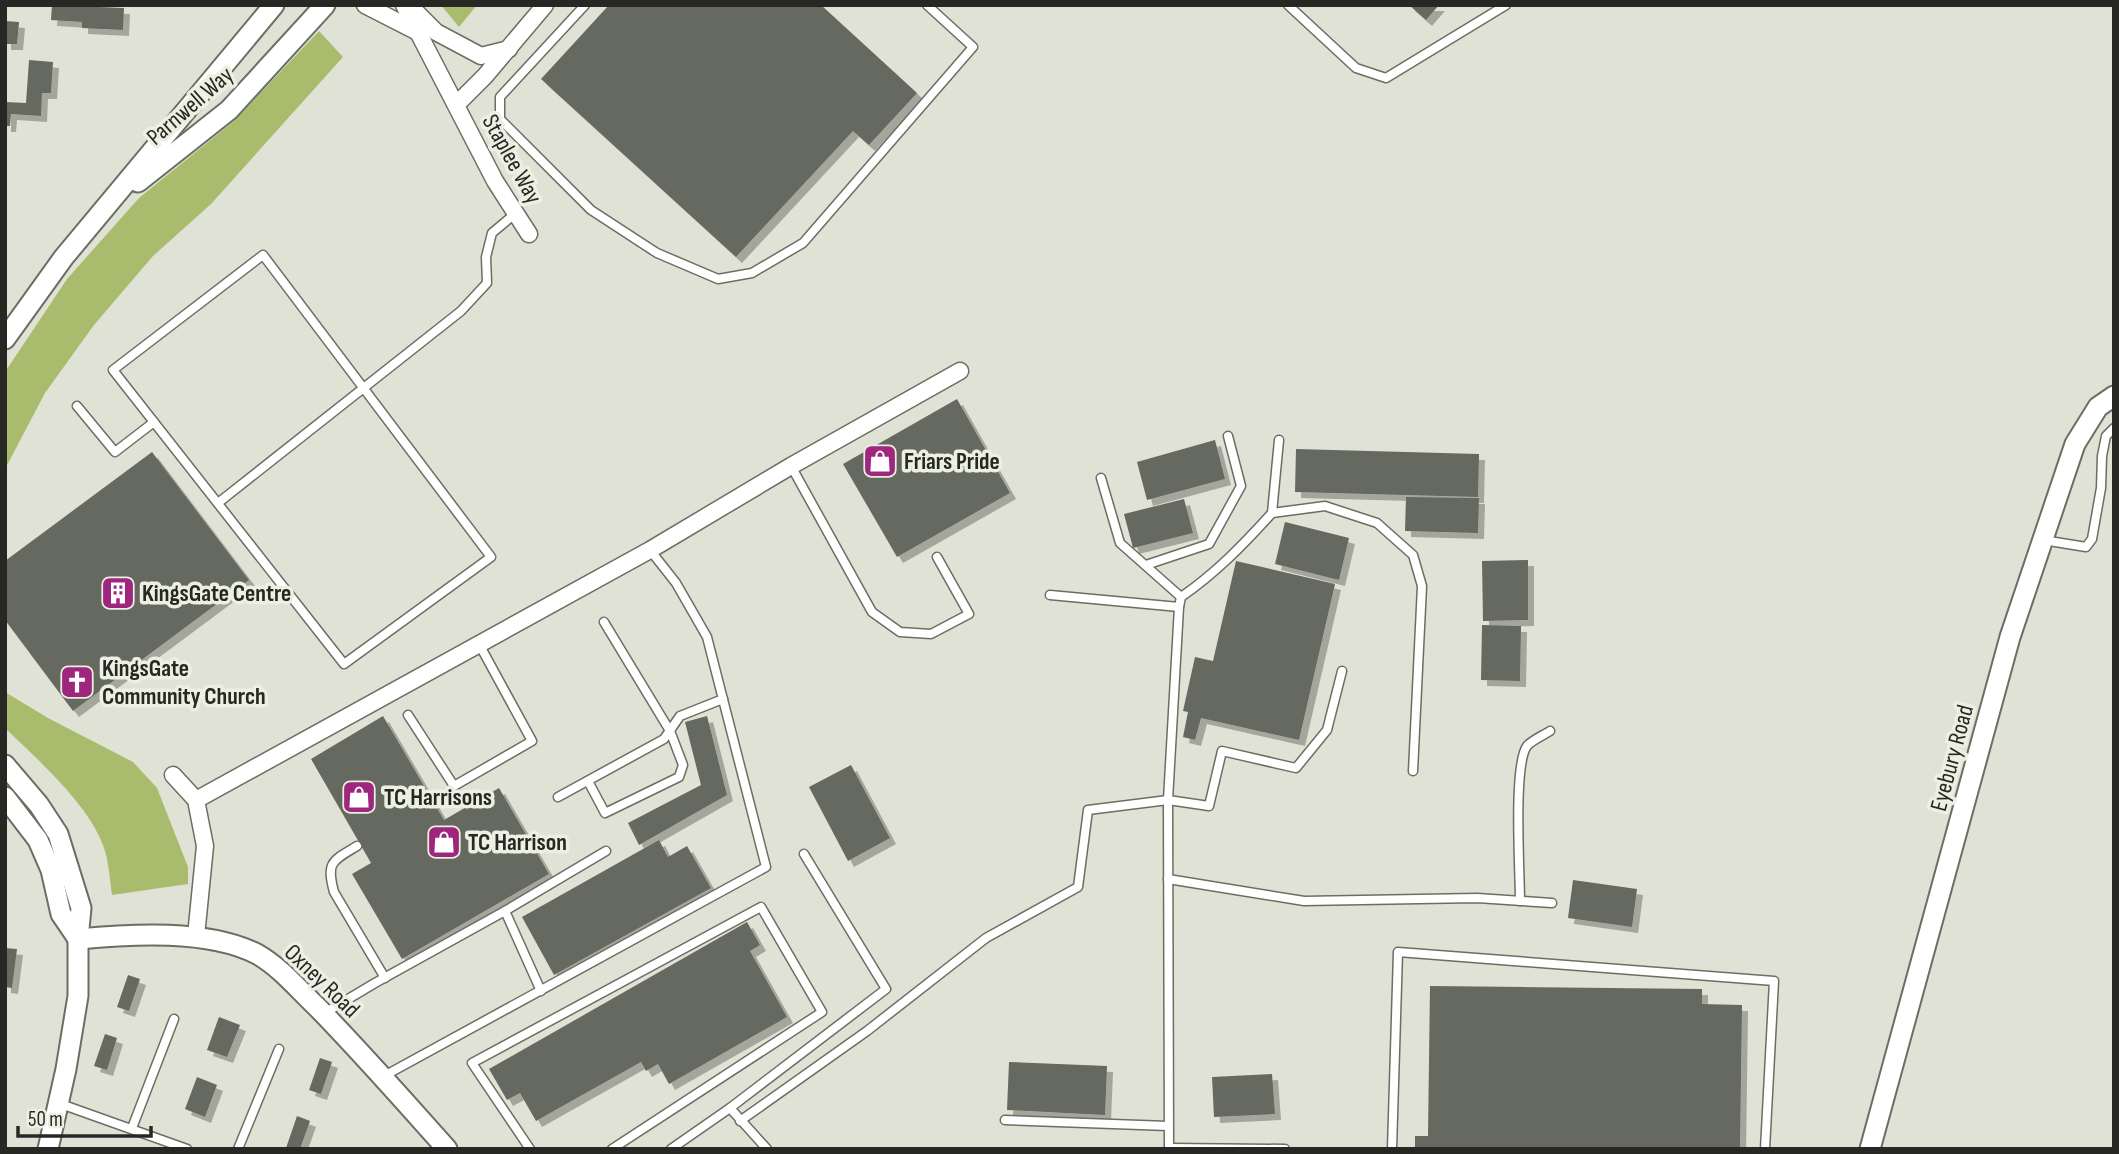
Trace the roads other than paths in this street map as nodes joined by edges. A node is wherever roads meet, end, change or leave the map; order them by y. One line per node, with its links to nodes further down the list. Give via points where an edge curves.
1 (274, 5): 13 (street, Parnwell Way)
2 (325, 5): 13 (street, Parnwell Way, via 229,110)
3 (365, 5): 10 (street)
4 (407, 5): 10 (street, Staplee Way); 11 (street, Staplee Way, via 436,32 481,56)
5 (545, 5): 11 (street, Staplee Way)
6 (585, 5): 7 (lane, via 500,97 500,119 590,210 657,253 718,279 752,273 803,243 973,47)
7 (927, 5)
8 (1288, 5): 9 (lane, via 1356,68 1386,78)
9 (1506, 5)
10 (418, 32): 12 (street, Staplee Way)
11 (509, 49): 12 (street, Staplee Way)
12 (457, 104): 14 (street, Staplee Way)
13 (109, 205): 16 (street, Parnwell Way, via 64,257)
14 (516, 213): 15 (street, Staplee Way); 18 (lane, via 492,233 485,257 487,283 461,311)
15 (529, 234)
16 (5, 339)
17 (960, 370): 25 (street)
18 (363, 390): 21 (lane, via 263,255 113,370); 27 (lane); 27 (lane, via 491,557 344,664)
19 (2114, 396): 29 (street, Eyebury Road, via 2098,407 2075,444)
20 (77, 406): 21 (lane, via 115,452)
21 (154, 422): 27 (lane)
22 (2114, 428): 29 (lane, via 2106,436 2092,539 2086,547)
23 (1228, 436): 32 (lane, via 1241,486 1209,544)
24 (1279, 440): 28 (lane)
25 (791, 466): 30 (street); 31 (lane, via 872,612 900,632 931,634 969,614)
26 (1101, 478): 32 (lane, via 1120,543)
27 (218, 503)
28 (1272, 513): 34 (lane, via 1231,557); 44 (lane, via 1325,506 1377,523 1413,555 1422,586)
29 (2043, 540): 86 (street, Eyebury Road, via 2010,637)
30 (650, 550): 37 (street); 39 (lane, via 676,583 707,637)
31 (937, 557)
32 (1146, 565): 34 (lane)
33 (1050, 595): 35 (lane)
34 (1181, 597): 35 (lane)
35 (1179, 607): 50 (lane)
36 (604, 622): 41 (lane)
37 (479, 644): 40 (lane, via 532,741 454,786); 49 (street)
38 (1342, 671): 50 (lane, via 1327,730 1296,768 1222,751 1209,806)
39 (723, 699): 41 (lane, via 680,716); 61 (lane, via 766,867)
40 (408, 715)
41 (670, 731): 46 (lane, via 664,739); 46 (lane, via 684,765 679,776 605,813)
42 (1550, 731): 55 (lane, via 1527,746 1521,762)
43 (5, 765): 59 (street, via 58,834 81,908)
44 (1413, 771)
45 (173, 775): 49 (street)
46 (588, 780): 48 (lane)
47 (5, 797): 59 (street, via 38,840 51,870 61,914)
48 (558, 797)
49 (196, 800): 58 (street, via 205,846)
50 (1168, 800): 54 (lane); 69 (lane, via 1087,810 1078,887 986,938 867,1031)
51 (357, 846): 60 (lane, via 334,860 330,878)
52 (606, 852): 57 (lane)
53 (804, 854): 67 (lane, via 886,989)
54 (1168, 879): 55 (lane, via 1304,901); 70 (lane)
55 (1520, 901): 56 (lane)
56 (1552, 903)
57 (505, 911): 60 (lane); 61 (lane)
58 (196, 936): 59 (street, Oxney Road); 62 (street, Oxney Road, via 257,955 280,970)
59 (78, 939): 66 (street, via 78,996)
60 (384, 978): 62 (lane)
61 (541, 991): 65 (lane)
62 (323, 1014): 65 (street, Oxney Road)
63 (174, 1019): 71 (lane)
64 (279, 1049): 76 (lane)
65 (383, 1077): 77 (street, Oxney Road)
66 (58, 1103): 71 (lane); 74 (street)
67 (730, 1108): 69 (lane); 72 (lane)
68 (1005, 1120): 70 (lane)
69 (740, 1121): 82 (lane)
70 (1168, 1126): 73 (lane)
71 (132, 1128): 75 (lane)
72 (681, 1142): 80 (lane); 81 (lane)
73 (1169, 1148): 83 (lane)
74 (48, 1149)
75 (187, 1149)
76 (238, 1149)
77 (447, 1149)
78 (530, 1149): 79 (lane, via 472,1063 761,907 822,1012)
79 (612, 1149)
80 (671, 1149)
81 (689, 1149)
82 (767, 1149)
83 (1285, 1149)
84 (1392, 1149): 85 (lane, via 1398,952 1774,981)
85 (1765, 1149)
86 (1870, 1149)

